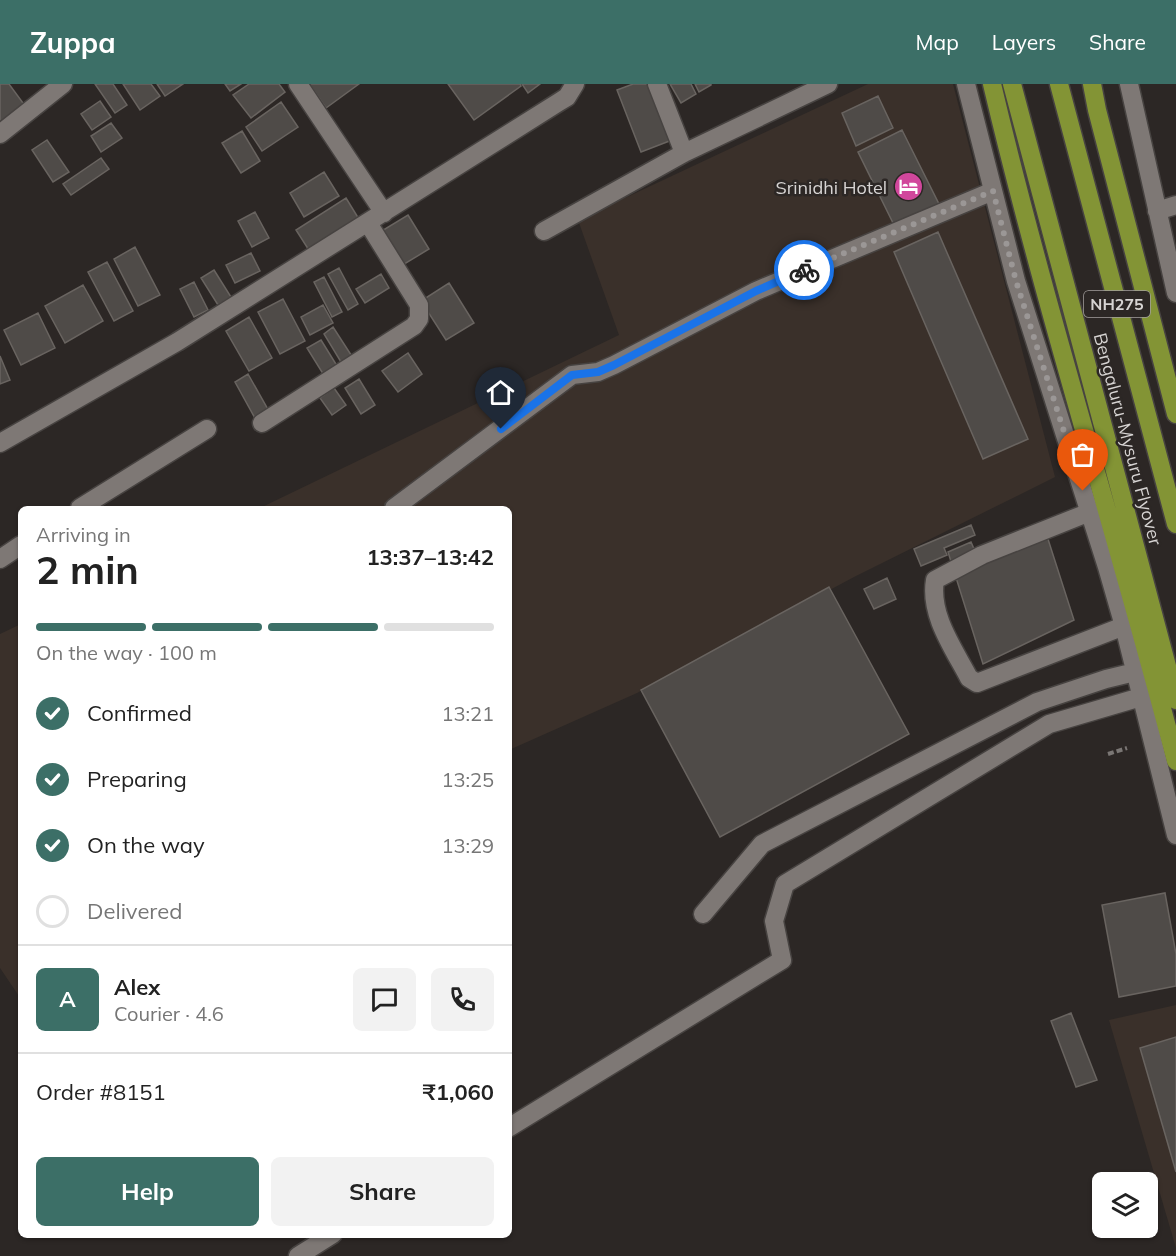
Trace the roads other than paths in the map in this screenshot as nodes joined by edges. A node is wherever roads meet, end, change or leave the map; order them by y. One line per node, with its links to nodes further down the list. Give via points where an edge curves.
1 (63, 84): 12 (street)
2 (298, 84): 17 (street)
3 (574, 84): 17 (street, via 567,97)
4 (657, 84): 13 (street)
5 (828, 84): 13 (street)
6 (966, 84): 14 (street)
7 (992, 84): 35 (highway, via 1015,182)
8 (1012, 84): 34 (highway, Bengaluru-Mysuru Flyover / NH275)
9 (1059, 84): 28 (highway, NH275)
10 (1092, 84): 21 (highway, NH275)
11 (1129, 84): 16 (street, NH275)
12 (0, 134)
13 (684, 153): 19 (street)
14 (993, 191): 26 (street, via 756,291 598,372 572,375); 27 (street, via 1016,281)
15 (1176, 205): 16 (street)
16 (1157, 211): 20 (street, NH275)
17 (384, 213): 18 (street)
18 (368, 223): 22 (street, via 419,305 419,319 414,326); 24 (street, via 177,342)
19 (544, 231)
20 (1176, 293)
21 (1176, 414)
22 (262, 423)
23 (207, 429): 25 (street)
24 (0, 443)
25 (83, 506)
26 (397, 506)
27 (1090, 512): 31 (street); 31 (street, via 982,555 935,580 938,615 969,678 976,683)
28 (1176, 524)
29 (18, 547): 30 (street)
30 (0, 559)
31 (1124, 626): 32 (street)
32 (1135, 672): 33 (street); 37 (street, via 1037,702 762,844)
33 (1141, 697): 36 (street); 38 (street, via 1049,724 785,884 774,921 782,960)
34 (1176, 700)
35 (1176, 761)
36 (1176, 835)
37 (704, 914)
38 (512, 1126)
39 (327, 1238): 40 (street)
40 (298, 1256)

